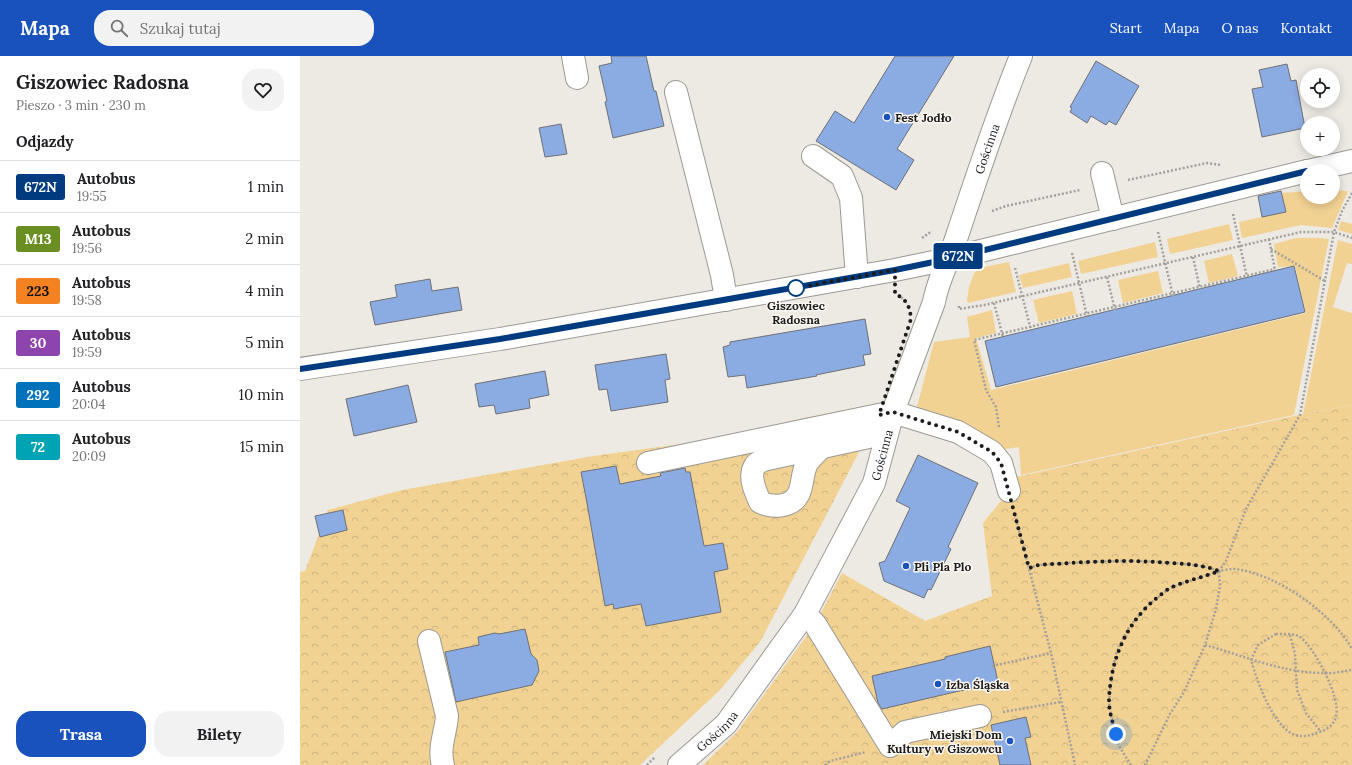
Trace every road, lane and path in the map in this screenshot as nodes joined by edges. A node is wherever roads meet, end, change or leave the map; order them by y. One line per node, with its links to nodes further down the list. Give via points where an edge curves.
1 (572, 56): 3 (street)
2 (1022, 56): 13 (street, Gościnna, via 1010,82)
3 (577, 78)
4 (676, 92): 37 (street)
5 (813, 156): 29 (street, via 842,176 851,198)
6 (1352, 161): 7 (street)
7 (1339, 164)
8 (1222, 166): 10 (path, via 1207,163)
9 (1300, 173): 11 (street)
10 (1103, 179): 13 (path, via 986,212); 15 (street)
11 (1227, 190): 14 (street); 22 (path)
12 (1352, 193): 18 (path)
13 (967, 206): 25 (street, Gościnna)
14 (1154, 208): 15 (street); 26 (path)
15 (1113, 219): 17 (street)
16 (935, 228): 21 (path)
17 (1067, 229): 25 (street); 33 (path)
18 (1334, 232): 19 (path); 20 (path, via 1301,232); 32 (path)
19 (1352, 238)
20 (1269, 239): 22 (path); 23 (path)
21 (919, 240)
22 (1239, 246): 24 (path); 31 (path)
23 (1271, 249): 31 (path, via 1275,270); 32 (path)
24 (1193, 257): 26 (path); 34 (path)
25 (948, 259): 28 (street); 46 (street, Gościnna)
26 (1165, 263): 30 (path); 35 (path)
27 (1014, 266): 36 (path)
28 (895, 270): 29 (street); 39 (path, via 895,294 901,296)
29 (857, 277): 37 (street)
30 (1107, 277): 33 (path); 41 (path)
31 (1246, 277): 34 (path)
32 (1325, 281): 53 (path, via 1300,415 1246,509 1226,561)
33 (1079, 283): 36 (path); 42 (path)
34 (1200, 288): 35 (path)
35 (1172, 295): 41 (path)
36 (1022, 296): 38 (path); 43 (path)
37 (726, 300): 45 (street, via 500,339)
38 (994, 303): 40 (path); 44 (path)
39 (908, 305)
40 (969, 308)
41 (1115, 308): 42 (path)
42 (1086, 315): 43 (path)
43 (1030, 328): 44 (path)
44 (1002, 335): 50 (path, via 974,340 986,390 996,407)
45 (300, 369)
46 (893, 412): 47 (street, Gościnna); 49 (street); 50 (street, via 958,432 992,452)
47 (888, 433): 48 (street); 54 (street, Gościnna, via 874,483)
48 (822, 447)
49 (648, 463)
50 (1001, 463): 51 (street)
51 (1009, 491): 52 (path)
52 (1029, 568): 53 (path, via 1039,565 1141,560 1207,566); 59 (path)
53 (1219, 571): 57 (path, via 1220,586 1216,609); 58 (path, via 1234,569 1260,576 1292,591 1318,609 1345,636); 75 (path, via 1170,588 1148,605 1129,627 1116,654 1109,702 1119,746)
54 (805, 614): 68 (street, via 815,624); 72 (street, Gościnna, via 726,724)
55 (1290, 634): 60 (path, via 1276,634 1258,645); 63 (path); 64 (path, via 1300,637 1315,654)
56 (428, 641): 70 (street, via 447,716 442,743)
57 (1205, 645): 60 (path); 76 (path, via 1184,692)
58 (1352, 649)
59 (1052, 653): 61 (path); 65 (path)
60 (1251, 660): 63 (path); 67 (path, via 1271,710 1285,728 1295,735 1307,736)
61 (992, 666)
62 (1352, 670): 64 (path)
63 (1296, 671): 64 (path); 67 (path, via 1297,690 1306,713)
64 (1326, 674): 67 (path, via 1334,696 1337,715 1333,723)
65 (1062, 702): 66 (path); 74 (path)
66 (980, 716): 68 (street, via 905,732)
67 (1321, 732)
68 (890, 746): 73 (path, via 830,761)
69 (659, 753): 71 (path)
70 (442, 765)
71 (647, 765)
72 (679, 765)
73 (825, 765)
74 (1075, 765)
75 (1131, 765)
76 (1145, 765)

